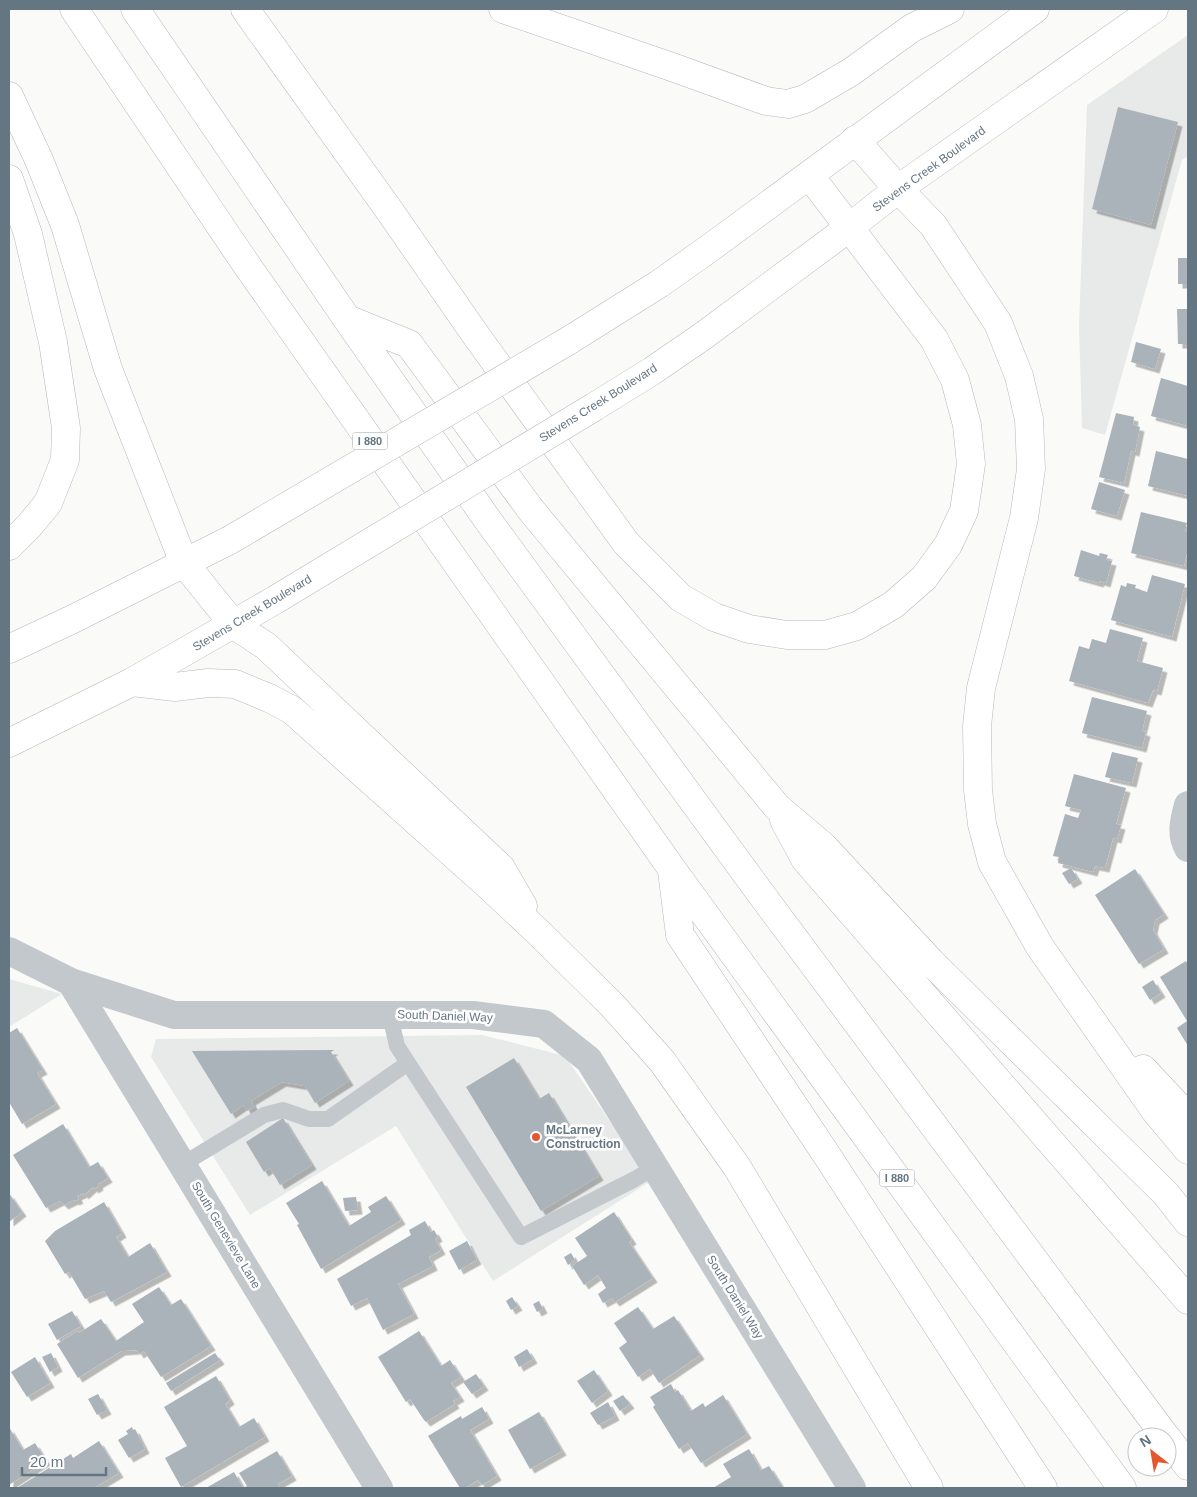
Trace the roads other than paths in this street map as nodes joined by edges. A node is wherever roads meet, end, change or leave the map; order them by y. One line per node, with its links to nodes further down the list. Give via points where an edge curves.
1 (74, 9): 24 (main road, I 880, via 251,272)
2 (135, 9): 14 (main road)
3 (245, 9): 13 (main road, via 626,543 681,598 714,617 749,629 787,635 825,634 857,626 893,605 924,578 948,545 964,511 970,464 967,425 955,380 934,340)
4 (503, 9): 5 (main road, via 766,101 788,104 805,99 852,72 912,28)
5 (950, 9)
6 (1035, 9): 9 (main road)
7 (1154, 9): 12 (main road, Stevens Creek Boulevard)
8 (9, 96): 16 (main road, via 65,225 108,369)
9 (855, 140): 10 (main road); 12 (main road)
10 (810, 176): 13 (main road); 16 (main road, bridge, via 659,284 568,341 230,540)
11 (9, 179): 15 (main road, via 28,234 53,342 66,428 65,460 48,503)
12 (898, 190): 13 (main road, Stevens Creek Boulevard); 28 (main road, via 933,225 998,323 1019,376 1030,419 1031,469 1024,518 981,688 977,726 978,790 982,824 992,862 1040,947)
13 (850, 227): 17 (main road, Stevens Creek Boulevard, bridge, via 703,336 609,397)
14 (347, 319): 22 (main road, via 409,344 531,510); 37 (main road, via 487,519 746,874)
15 (9, 546)
16 (184, 563): 17 (main road); 18 (main road)
17 (234, 625): 19 (main road, Stevens Creek Boulevard); 25 (main road, via 266,646 501,868)
18 (9, 649)
19 (132, 682): 20 (main road, Stevens Creek Boulevard); 25 (main road, via 175,687 235,684 292,710)
20 (9, 743)
21 (1188, 805): 23 (street, via 1184,820)
22 (777, 807): 35 (main road, via 823,846 931,962 1166,1194); 36 (main road, via 805,859)
23 (1186, 844)
24 (672, 869): 43 (main road, via 680,935); 44 (main road, I 880)
25 (537, 931): 42 (main road, via 612,1005 662,1061 699,1111 737,1167)
26 (9, 951): 27 (street, South Daniel Way)
27 (71, 982): 29 (street, South Daniel Way, via 174,1015); 33 (street, South Genevieve Lane)
28 (1072, 994): 31 (main road); 32 (main road, via 1156,1112)
29 (390, 1015): 30 (lane, via 397,1046); 34 (street, South Daniel Way, via 473,1015 544,1024 589,1060)
30 (408, 1063): 33 (lane, via 328,1119 309,1119 283,1110 264,1115); 34 (lane, via 521,1237)
31 (1188, 1117)
32 (1188, 1150)
33 (183, 1164): 40 (street, South Genevieve Lane)
34 (655, 1167): 41 (street, South Daniel Way)
35 (1188, 1222)
36 (1188, 1300)
37 (1159, 1427)
38 (1177, 1451): 39 (main road)
39 (1188, 1466)
40 (379, 1488)
41 (852, 1488)
42 (929, 1488)
43 (1043, 1488)
44 (1122, 1488)

